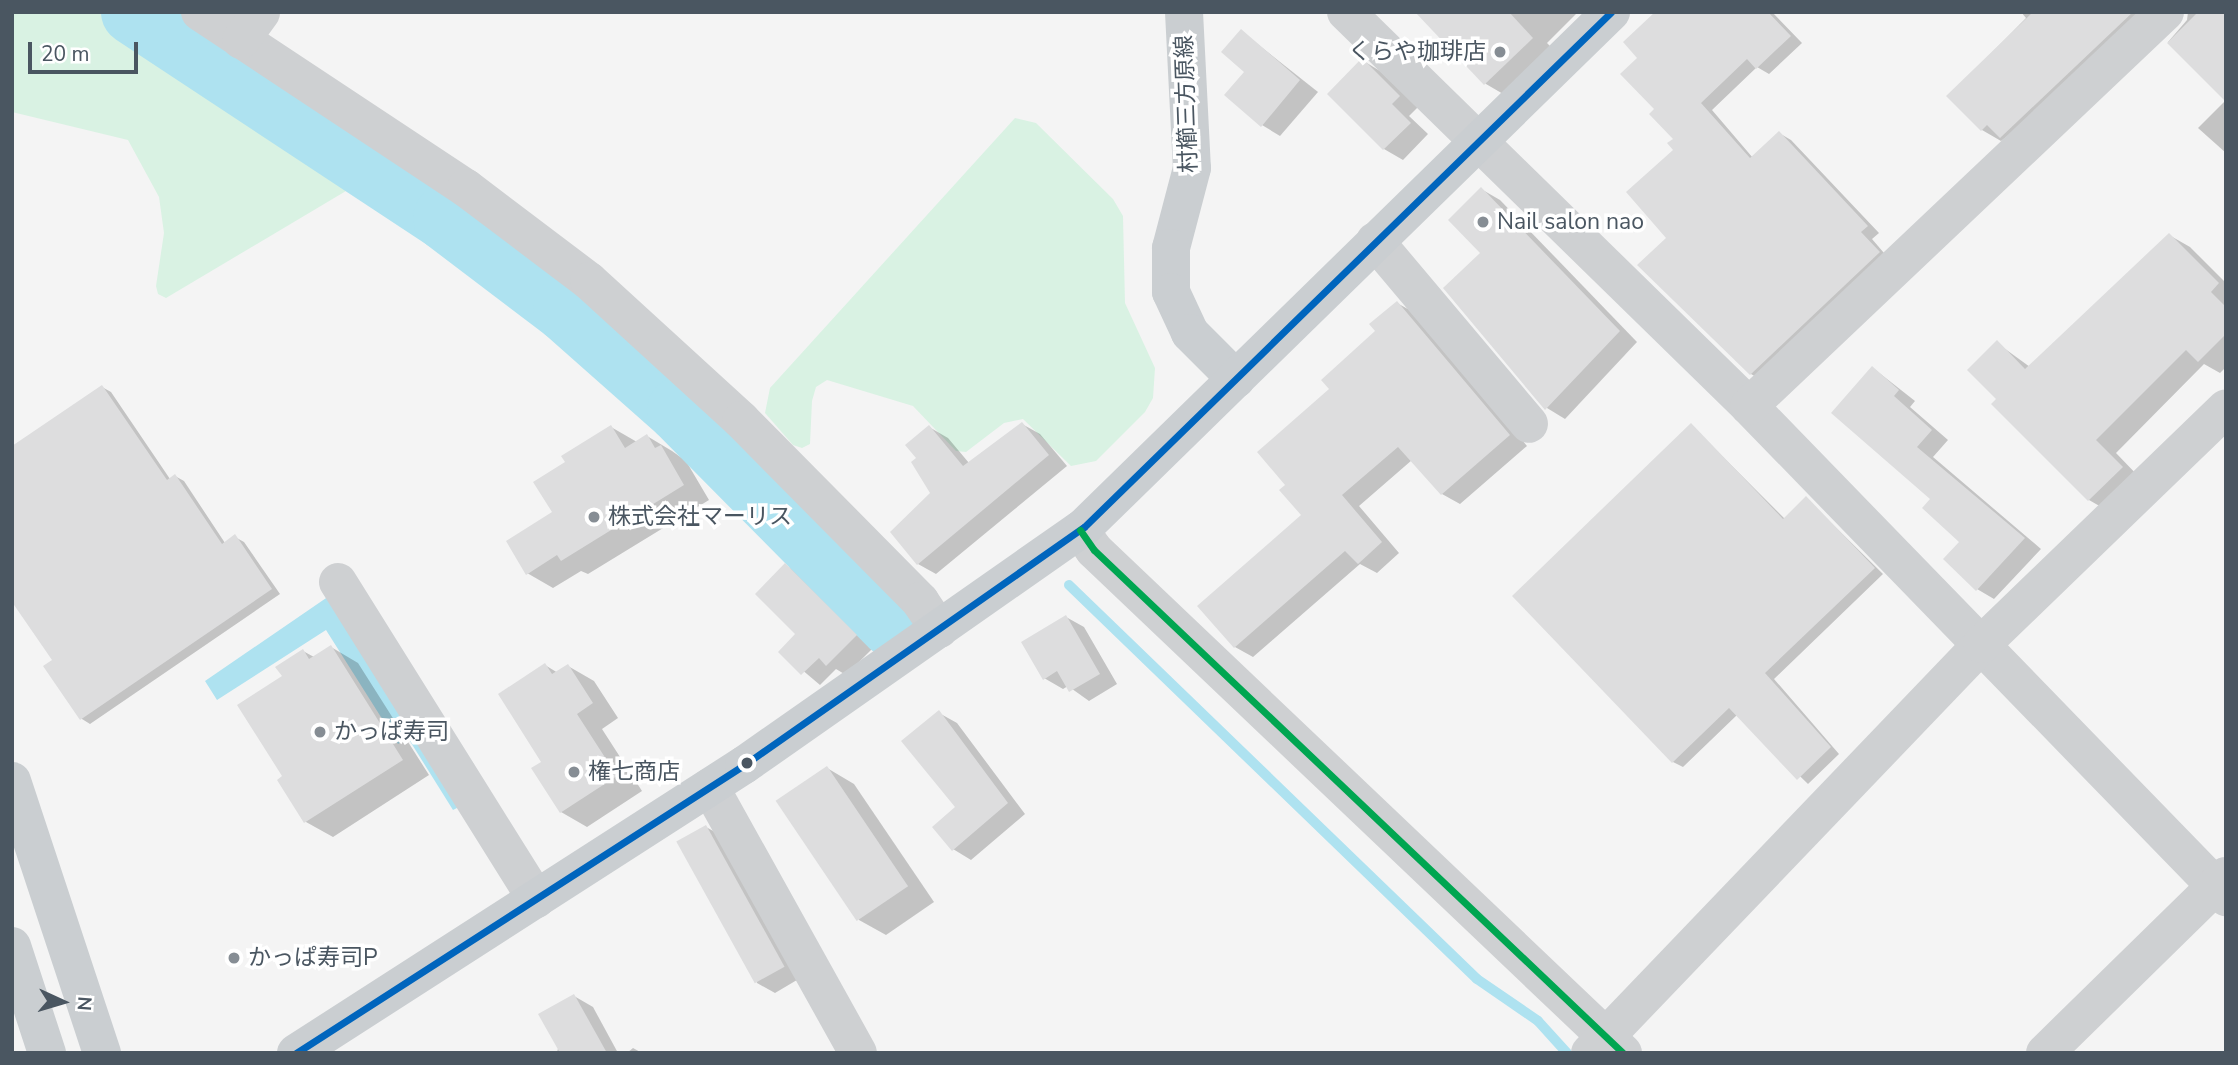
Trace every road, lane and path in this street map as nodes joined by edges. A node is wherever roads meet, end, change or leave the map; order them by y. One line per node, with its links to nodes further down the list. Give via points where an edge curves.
1 (200, 12): 6 (street)
2 (1184, 12): 9 (main road, 村櫛三方原線, via 1192,169 1171,248 1171,292 1190,332)
3 (1346, 12): 7 (street)
4 (1611, 12): 7 (main road)
5 (2165, 12): 10 (street)
6 (251, 26): 15 (street, via 589,281 741,420 920,601)
7 (1477, 142): 8 (main road); 10 (street)
8 (1375, 241): 9 (main road); 12 (street)
9 (1236, 379): 13 (main road)
10 (1749, 406): 16 (street)
11 (2226, 408): 16 (street)
12 (1529, 424)
13 (1080, 530): 15 (main road); 22 (street, via 1094,550)
14 (338, 582): 20 (street)
15 (939, 629): 18 (main road)
16 (1982, 644): 19 (street); 22 (street)
17 (12, 781): 24 (main road)
18 (710, 787): 20 (main road); 26 (street)
19 (2222, 886): 27 (street)
20 (536, 899): 25 (main road)
21 (12, 946): 23 (main road)
22 (1602, 1047)
23 (47, 1053)
24 (102, 1053)
25 (296, 1053)
26 (858, 1053)
27 (2045, 1053)

